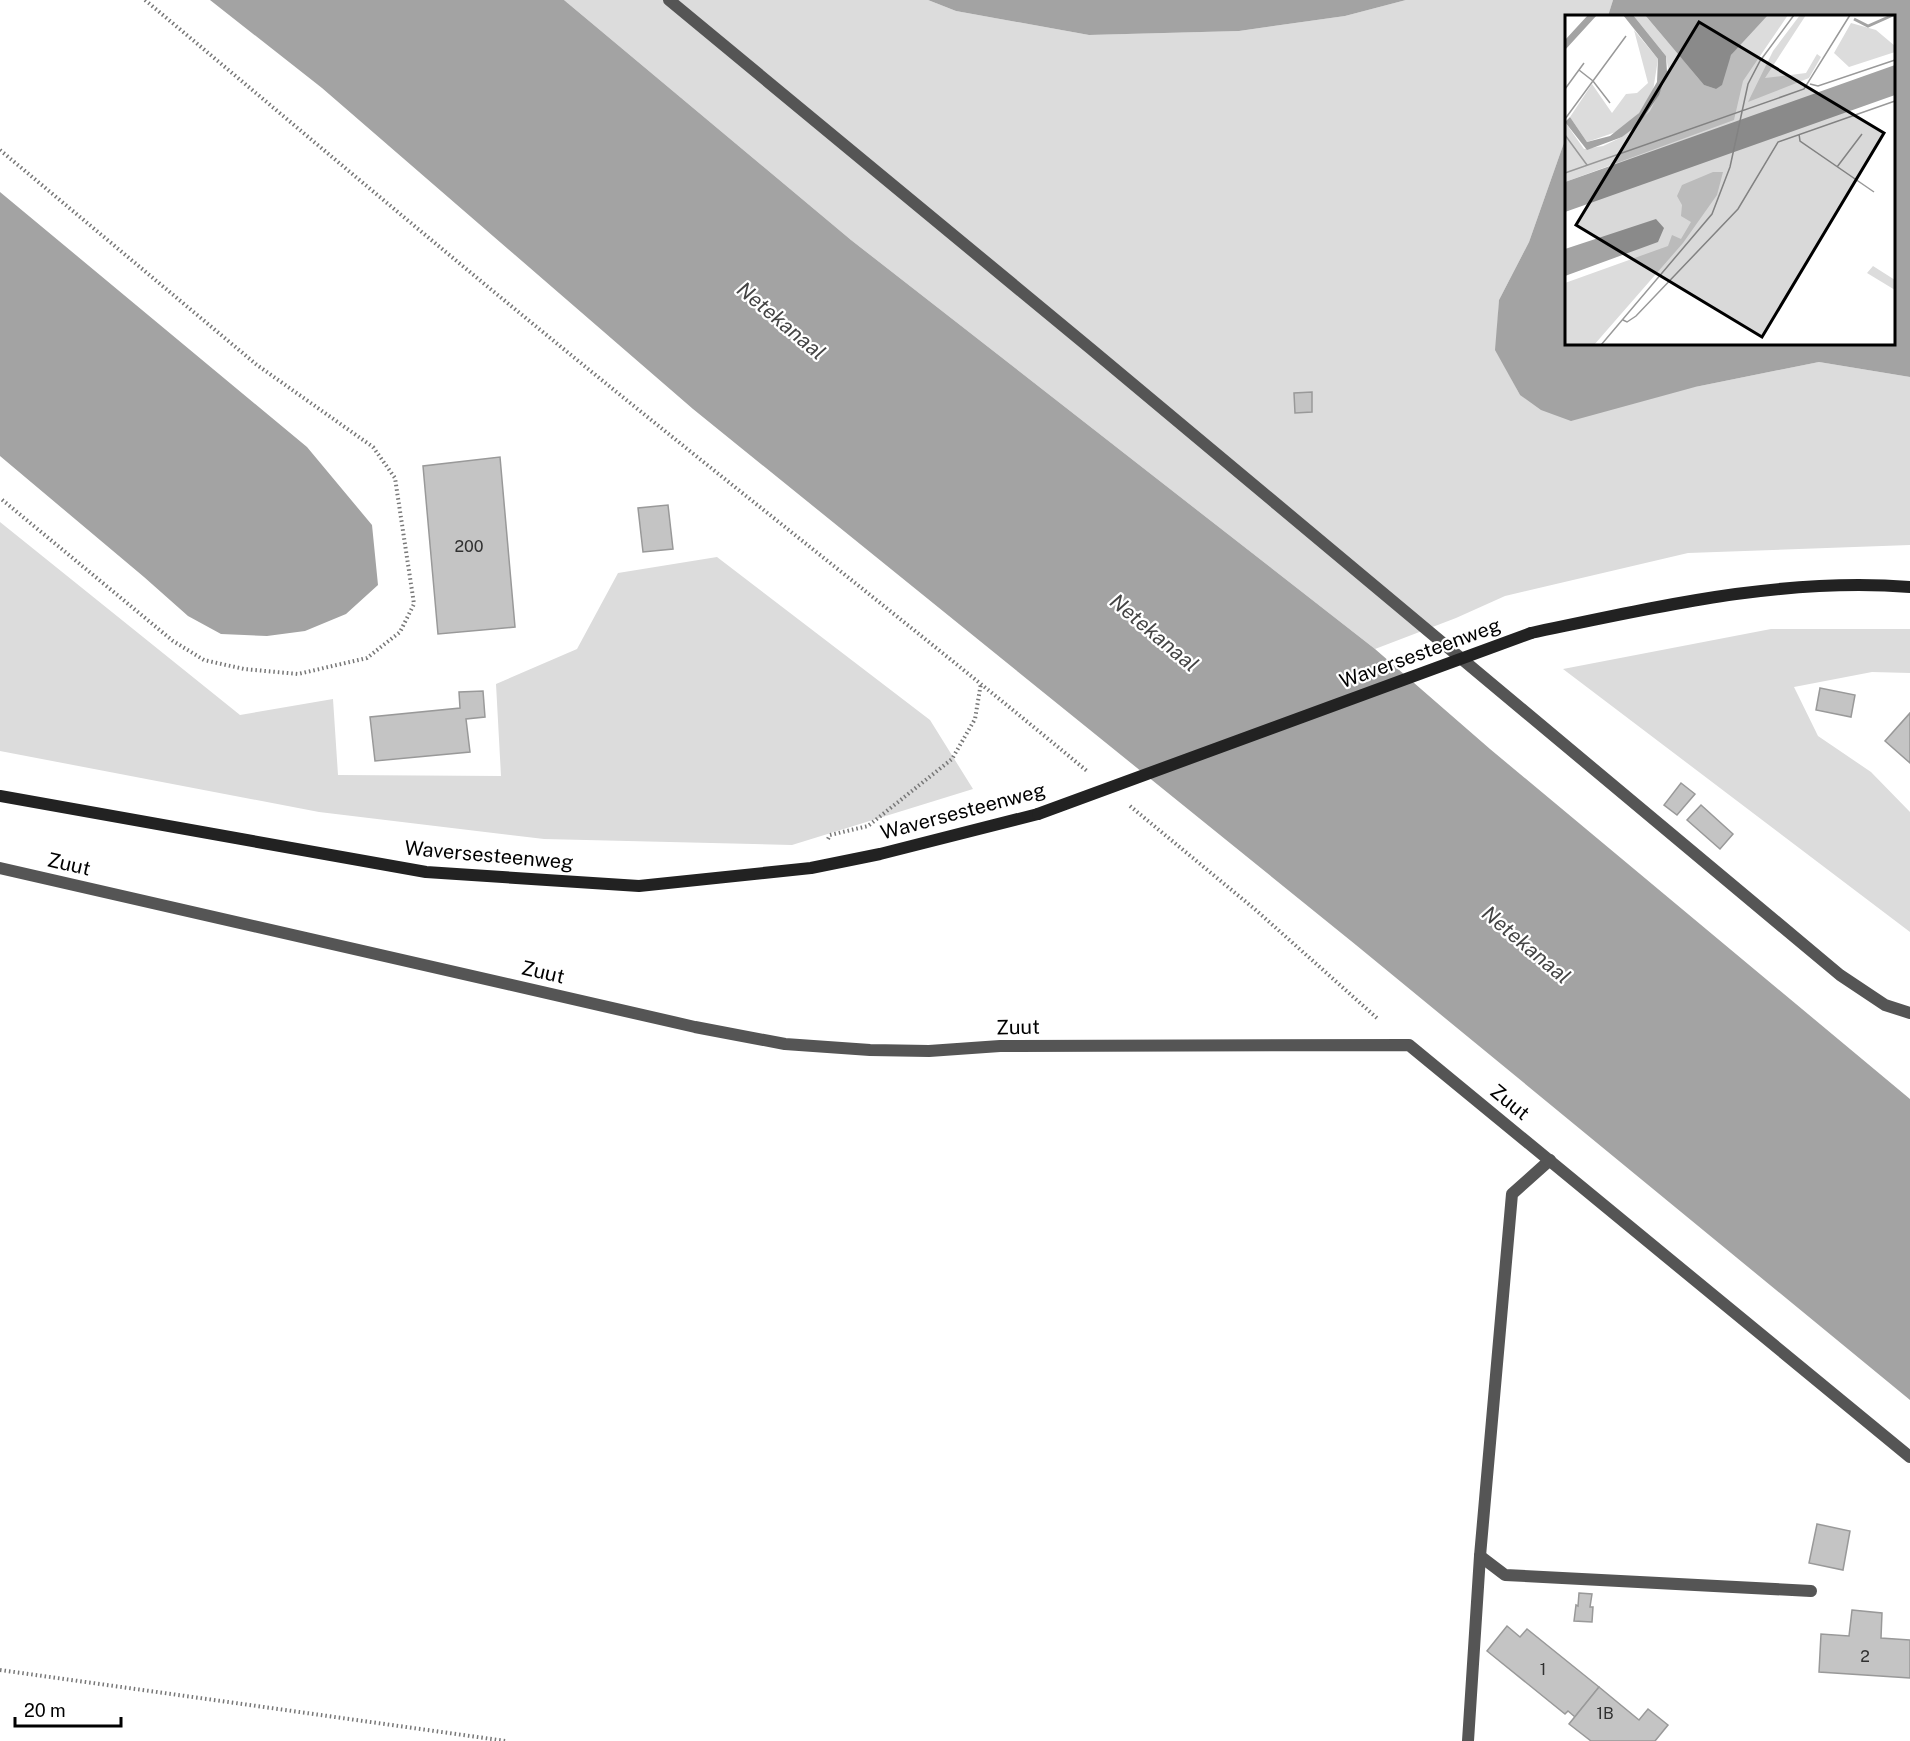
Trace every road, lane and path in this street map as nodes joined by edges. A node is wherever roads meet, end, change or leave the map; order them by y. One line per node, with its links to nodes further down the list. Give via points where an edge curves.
1 (145, 0): 6 (path, via 549,337)
2 (669, 0): 12 (street, via 1840,975 1885,1005)
3 (0, 150): 4 (path, via 257,365 373,447 395,478 414,604 400,633 367,658 298,674 244,669 204,660 173,641)
4 (0, 498)
5 (1910, 587): 11 (main road, Waversesteenweg, bridge, via 1801,586 1696,599 1531,633 1038,814)
6 (981, 683): 7 (path); 11 (path, via 975,719 952,759 868,826 830,835)
7 (1091, 774)
8 (0, 796): 11 (main road, Waversesteenweg, via 426,872 639,886)
9 (1128, 804): 13 (path)
10 (0, 868): 13 (street, Zuut, via 695,1027 785,1044 917,1051 1000,1046)
11 (811, 868)
12 (1910, 1012)
13 (1409, 1045): 14 (street, Zuut)
14 (1550, 1160): 15 (street, Zuut); 16 (street, via 1512,1194)
15 (1910, 1456)
16 (1480, 1556): 17 (street, via 1505,1575); 20 (street)
17 (1811, 1591)
18 (0, 1670): 19 (path)
19 (506, 1741)
20 (1468, 1741)

